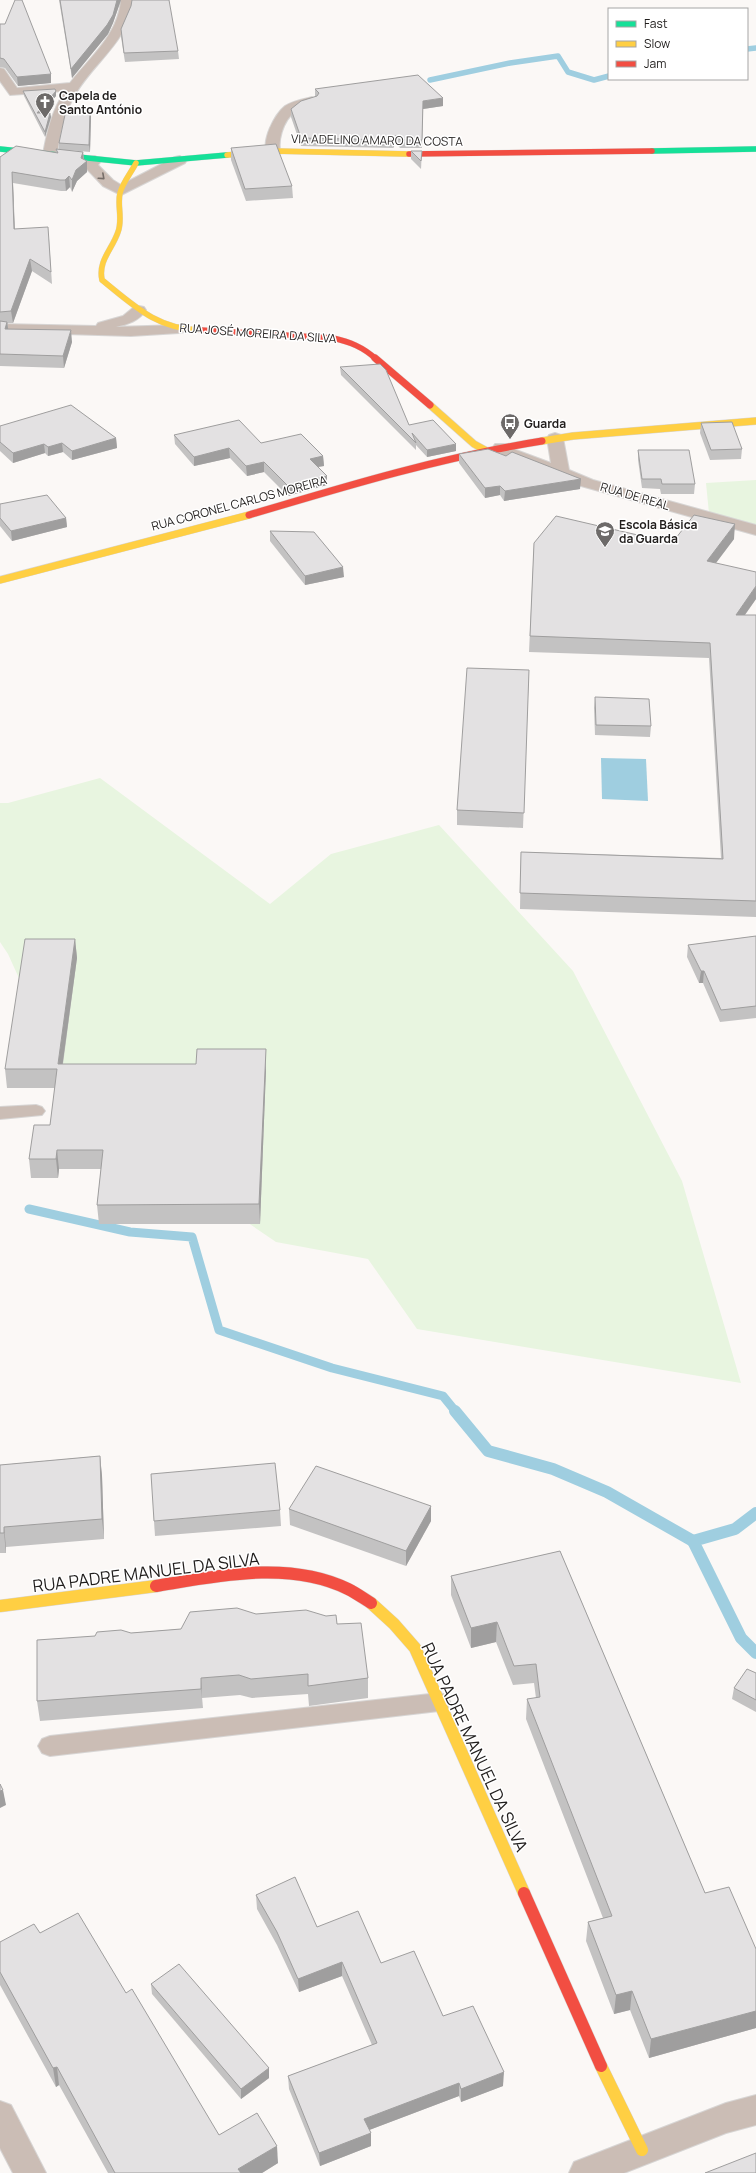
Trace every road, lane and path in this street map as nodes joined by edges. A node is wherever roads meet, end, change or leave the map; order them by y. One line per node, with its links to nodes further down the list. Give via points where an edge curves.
1 (127, 0): 3 (street, via 124,19 104,52)
2 (0, 72): 3 (street, via 14,92)
3 (74, 86): 8 (street, via 54,128)
4 (312, 101): 7 (street, via 296,105 286,111 272,140)
5 (0, 149): 8 (main road, VIA ADELINO AMARO DA COSTA)
6 (756, 149): 7 (main road, VIA ADELINO AMARO DA COSTA, via 428,154)
7 (273, 151): 10 (main road, VIA ADELINO AMARO DA COSTA)
8 (50, 154): 9 (main road, VIA ADELINO AMARO DA COSTA)
9 (95, 160): 11 (main road, VIA ADELINO AMARO DA COSTA); 12 (street, one-way to 12, via 91,166 108,183)
10 (180, 160): 11 (main road, VIA ADELINO AMARO DA COSTA); 12 (street)
11 (136, 163): 12 (main road)
12 (121, 191): 13 (main road, RUA JOSÉ MOREIRA DA SILVA, via 122,220 118,234 99,265 99,272 102,280)
13 (139, 310): 15 (main road, RUA JOSÉ MOREIRA DA SILVA); 16 (street, via 128,319 114,324)
14 (0, 328): 16 (street)
15 (179, 329): 16 (street, via 131,332); 20 (main road, RUA JOSÉ MOREIRA DA SILVA, via 333,338 353,343 365,348)
16 (74, 330)
17 (756, 421): 18 (main road, RUA CORONEL CARLOS MOREIRA)
18 (555, 438): 19 (main road, RUA CORONEL CARLOS MOREIRA); 21 (street)
19 (500, 447): 20 (main road, RUA CORONEL CARLOS MOREIRA); 21 (street, RUA DE REAL)
20 (484, 450): 23 (main road, RUA CORONEL CARLOS MOREIRA, via 409,468 264,511)
21 (561, 472): 22 (street, RUA DE REAL, via 587,482)
22 (756, 530)
23 (0, 580)
24 (36, 1111): 25 (lane)
25 (0, 1113)
26 (0, 1606): 27 (main road, RUA PADRE MANUEL DA SILVA, via 232,1575 270,1572 316,1578 353,1591 387,1616 415,1648)
27 (439, 1702): 28 (lane); 31 (main road, RUA PADRE MANUEL DA SILVA, via 621,2110)
28 (50, 1746)
29 (756, 2110): 31 (street, via 726,2118)
30 (0, 2116): 32 (street)
31 (642, 2150): 33 (street)
32 (30, 2173)
33 (585, 2173)

